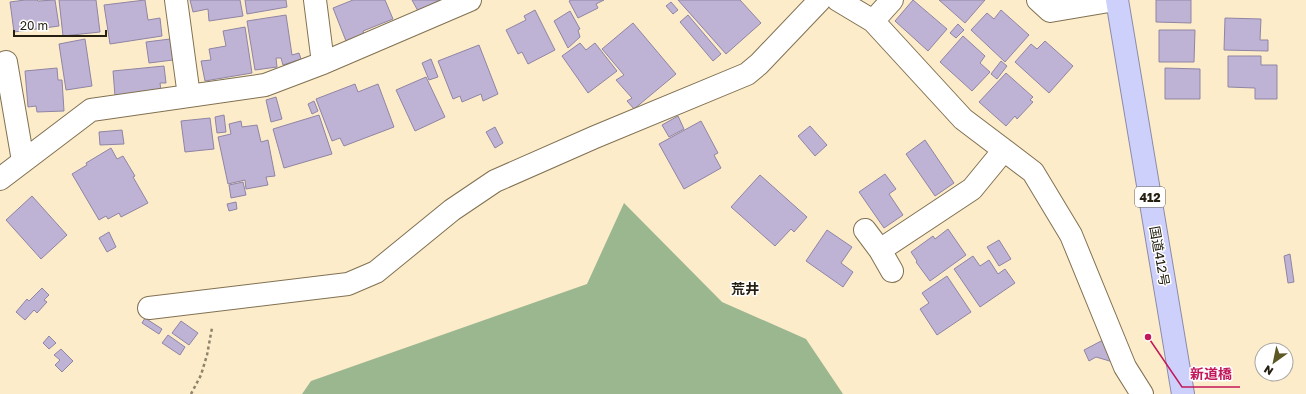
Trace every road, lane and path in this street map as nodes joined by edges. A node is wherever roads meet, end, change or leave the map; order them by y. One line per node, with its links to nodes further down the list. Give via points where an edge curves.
1 (176, 0): 12 (street)
2 (315, 0): 11 (street)
3 (470, 0): 11 (street)
4 (820, 0): 19 (street, via 747,74 495,181 452,210 376,272 348,284)
5 (838, 0): 9 (street)
6 (892, 0): 9 (street)
7 (1038, 0): 8 (street, via 1050,12)
8 (1116, 0): 23 (highway, 国道412号 / 412)
9 (872, 21): 13 (street, via 963,119)
10 (6, 62): 14 (street)
11 (323, 63): 12 (street, via 265,85)
12 (189, 96): 14 (street, via 91,110)
13 (1004, 150): 17 (street, via 972,189); 22 (street, via 1033,172 1071,235 1125,367)
14 (23, 161): 15 (street)
15 (0, 179)
16 (865, 230): 17 (street)
17 (880, 250): 18 (street)
18 (892, 271)
19 (217, 300): 20 (street); 21 (path, via 207,355 201,375)
20 (149, 308)
21 (191, 394)
22 (1142, 394)
23 (1183, 394)

